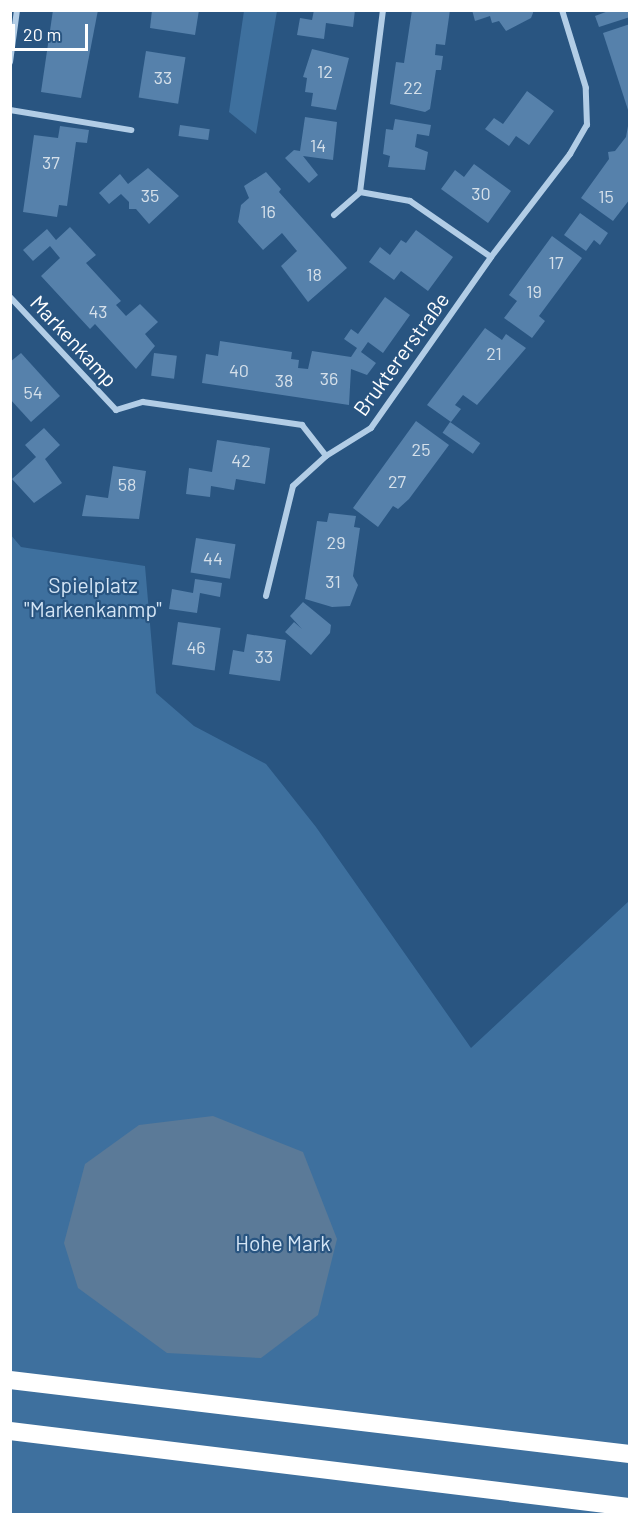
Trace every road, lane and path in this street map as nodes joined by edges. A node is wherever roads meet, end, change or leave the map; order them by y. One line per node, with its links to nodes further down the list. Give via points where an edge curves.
1 (17, 10): 4 (street)
2 (383, 10): 8 (street)
3 (562, 10): 10 (street, Bruktererstraße, via 586,88 587,125 570,154)
4 (13, 23): 5 (street)
5 (10, 62)
6 (10, 110): 7 (street)
7 (131, 130)
8 (360, 192): 9 (street); 10 (street, via 410,201)
9 (334, 215)
10 (491, 257): 12 (street, Bruktererstraße, via 371,428)
11 (10, 297): 12 (street, Markenkamp, via 116,410 143,402 302,425)
12 (326, 456): 13 (street, Bruktererstraße, via 293,486)
13 (266, 596)
14 (10, 1380): 16 (highway)
15 (10, 1431): 17 (highway)
16 (630, 1454)
17 (630, 1507)

